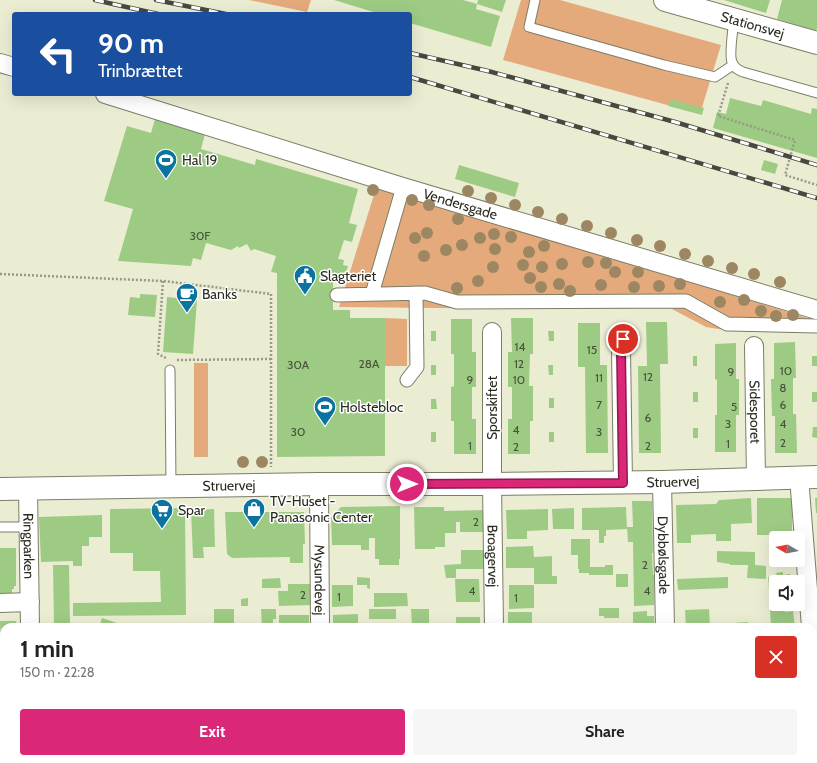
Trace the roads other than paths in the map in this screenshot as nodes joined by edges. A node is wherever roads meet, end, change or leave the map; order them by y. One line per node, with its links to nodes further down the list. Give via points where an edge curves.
1 (536, 0): 6 (lane, via 529,27 715,77)
2 (665, 0): 3 (street, Stationsvej)
3 (734, 20): 4 (street, Stationsvej); 6 (lane, via 731,58)
4 (817, 43)
5 (0, 63): 7 (street)
6 (733, 65): 8 (lane, via 744,72)
7 (12, 66)
8 (817, 93)
9 (111, 96): 10 (street, Vendersgade)
10 (403, 187): 13 (street); 14 (street, Vendersgade)
11 (416, 293): 13 (street); 15 (street, via 457,302 686,301 727,324); 20 (street, via 417,368)
12 (337, 294): 13 (street)
13 (372, 294)
14 (817, 310)
15 (817, 326)
16 (492, 332): 26 (street, Sporskiftet)
17 (623, 339): 24 (street)
18 (754, 346): 22 (street, Sidesporet)
19 (170, 370): 27 (lane)
20 (407, 380)
21 (808, 477): 22 (street, Struervej); 38 (street)
22 (756, 479): 23 (street, Struervej)
23 (662, 482): 24 (street, Struervej); 37 (street, Dybbølsgade)
24 (623, 483): 26 (street, Struervej)
25 (319, 484): 26 (street, Struervej); 27 (street, Struervej); 35 (street, Mysundevej)
26 (492, 484): 36 (street, Broagervej)
27 (171, 487): 29 (street, Struervej)
28 (0, 489): 29 (street, Struervej)
29 (28, 489): 31 (street, Ringparken)
30 (0, 527): 31 (lane)
31 (29, 527): 32 (street, Ringparken)
32 (30, 602): 33 (street); 34 (street, Ringparken)
33 (0, 603)
34 (30, 623)
35 (320, 623)
36 (494, 623)
37 (665, 623)
38 (812, 623)

